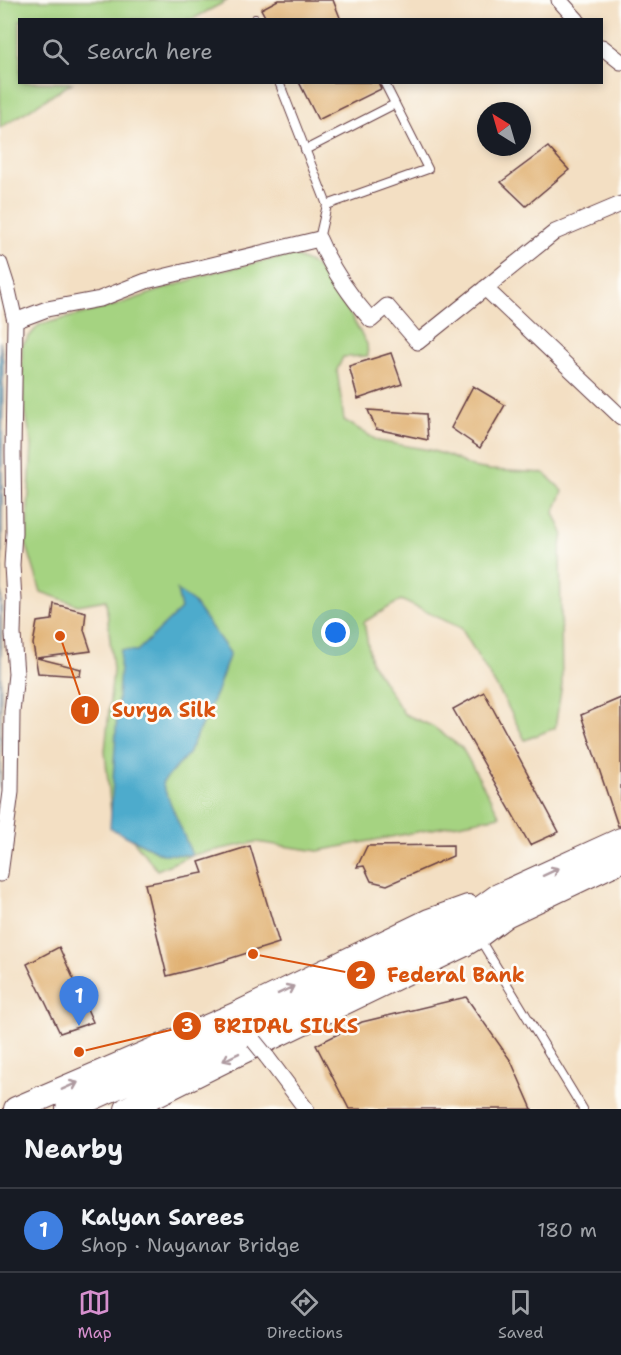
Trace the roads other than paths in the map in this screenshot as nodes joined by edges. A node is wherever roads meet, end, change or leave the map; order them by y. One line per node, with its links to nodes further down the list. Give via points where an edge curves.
1 (560, 0): 2 (street)
2 (575, 18)
3 (603, 48): 4 (street)
4 (621, 62)
5 (280, 84): 8 (lane)
6 (385, 84): 7 (lane)
7 (395, 104): 8 (lane); 10 (lane, via 428,169)
8 (305, 150): 10 (lane)
9 (621, 204): 13 (street, via 555,232)
10 (327, 206): 11 (lane)
11 (319, 239): 13 (street, via 329,264 371,320 387,306 418,342); 14 (street, via 146,281 100,299 47,309)
12 (0, 264): 14 (street)
13 (485, 288): 15 (street)
14 (15, 321): 18 (street, via 12,565 16,674 11,792)
15 (621, 417)
16 (621, 840): 19 (main road, one-way to 16)
17 (621, 860): 19 (main road)
18 (0, 874)
19 (502, 905): 20 (main road); 22 (main road, one-way to 19, via 235,1015 429,921); 23 (main road, via 309,1000)
20 (478, 936): 24 (main road, one-way to 24); 26 (lane)
21 (252, 1038): 25 (street, bridge)
22 (16, 1109)
23 (68, 1109)
24 (127, 1109)
25 (306, 1109)
26 (583, 1109)

